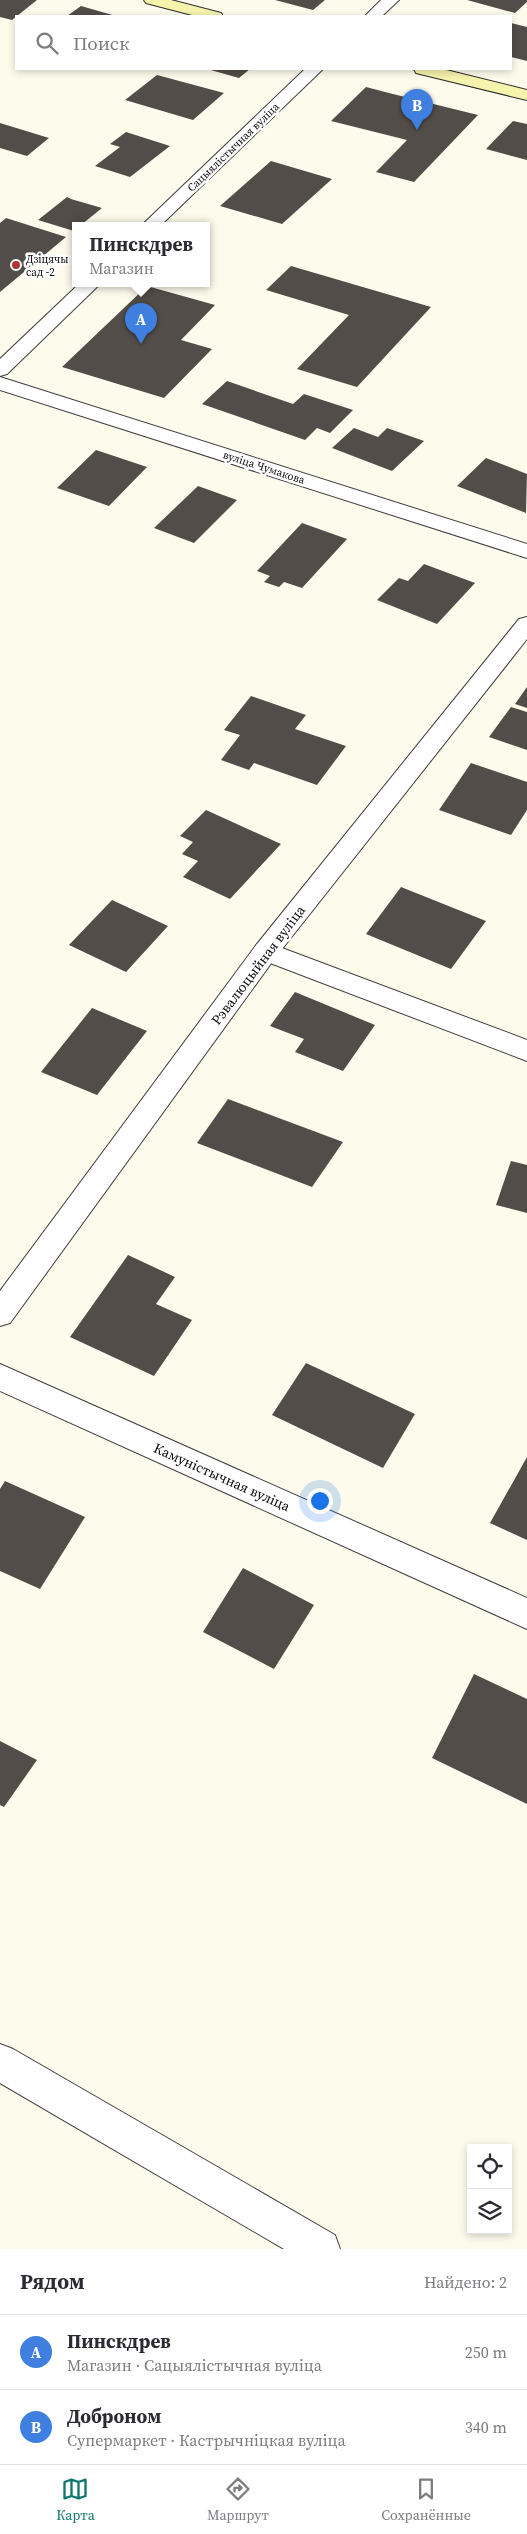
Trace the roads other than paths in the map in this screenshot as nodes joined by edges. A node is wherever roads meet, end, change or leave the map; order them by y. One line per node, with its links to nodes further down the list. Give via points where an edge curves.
1 (152, 0): 3 (street)
2 (391, 0): 4 (street)
3 (211, 15)
4 (374, 15)
5 (314, 70): 8 (street, Сацыялістычная вуліца)
6 (426, 70): 7 (street)
7 (527, 95)
8 (154, 222)
9 (87, 287): 10 (street)
10 (0, 370)
11 (0, 383): 12 (street, вуліца Чумакова)
12 (527, 551)
13 (527, 624): 14 (street, Рэвалюцыйная вуліца)
14 (266, 951): 15 (street); 16 (street, Рэвалюцыйная вуліца)
15 (527, 1051)
16 (0, 1314)
17 (0, 1377): 18 (street, Камуністычная вуліца)
18 (527, 1614)
19 (0, 2062): 20 (street)
20 (321, 2249)

